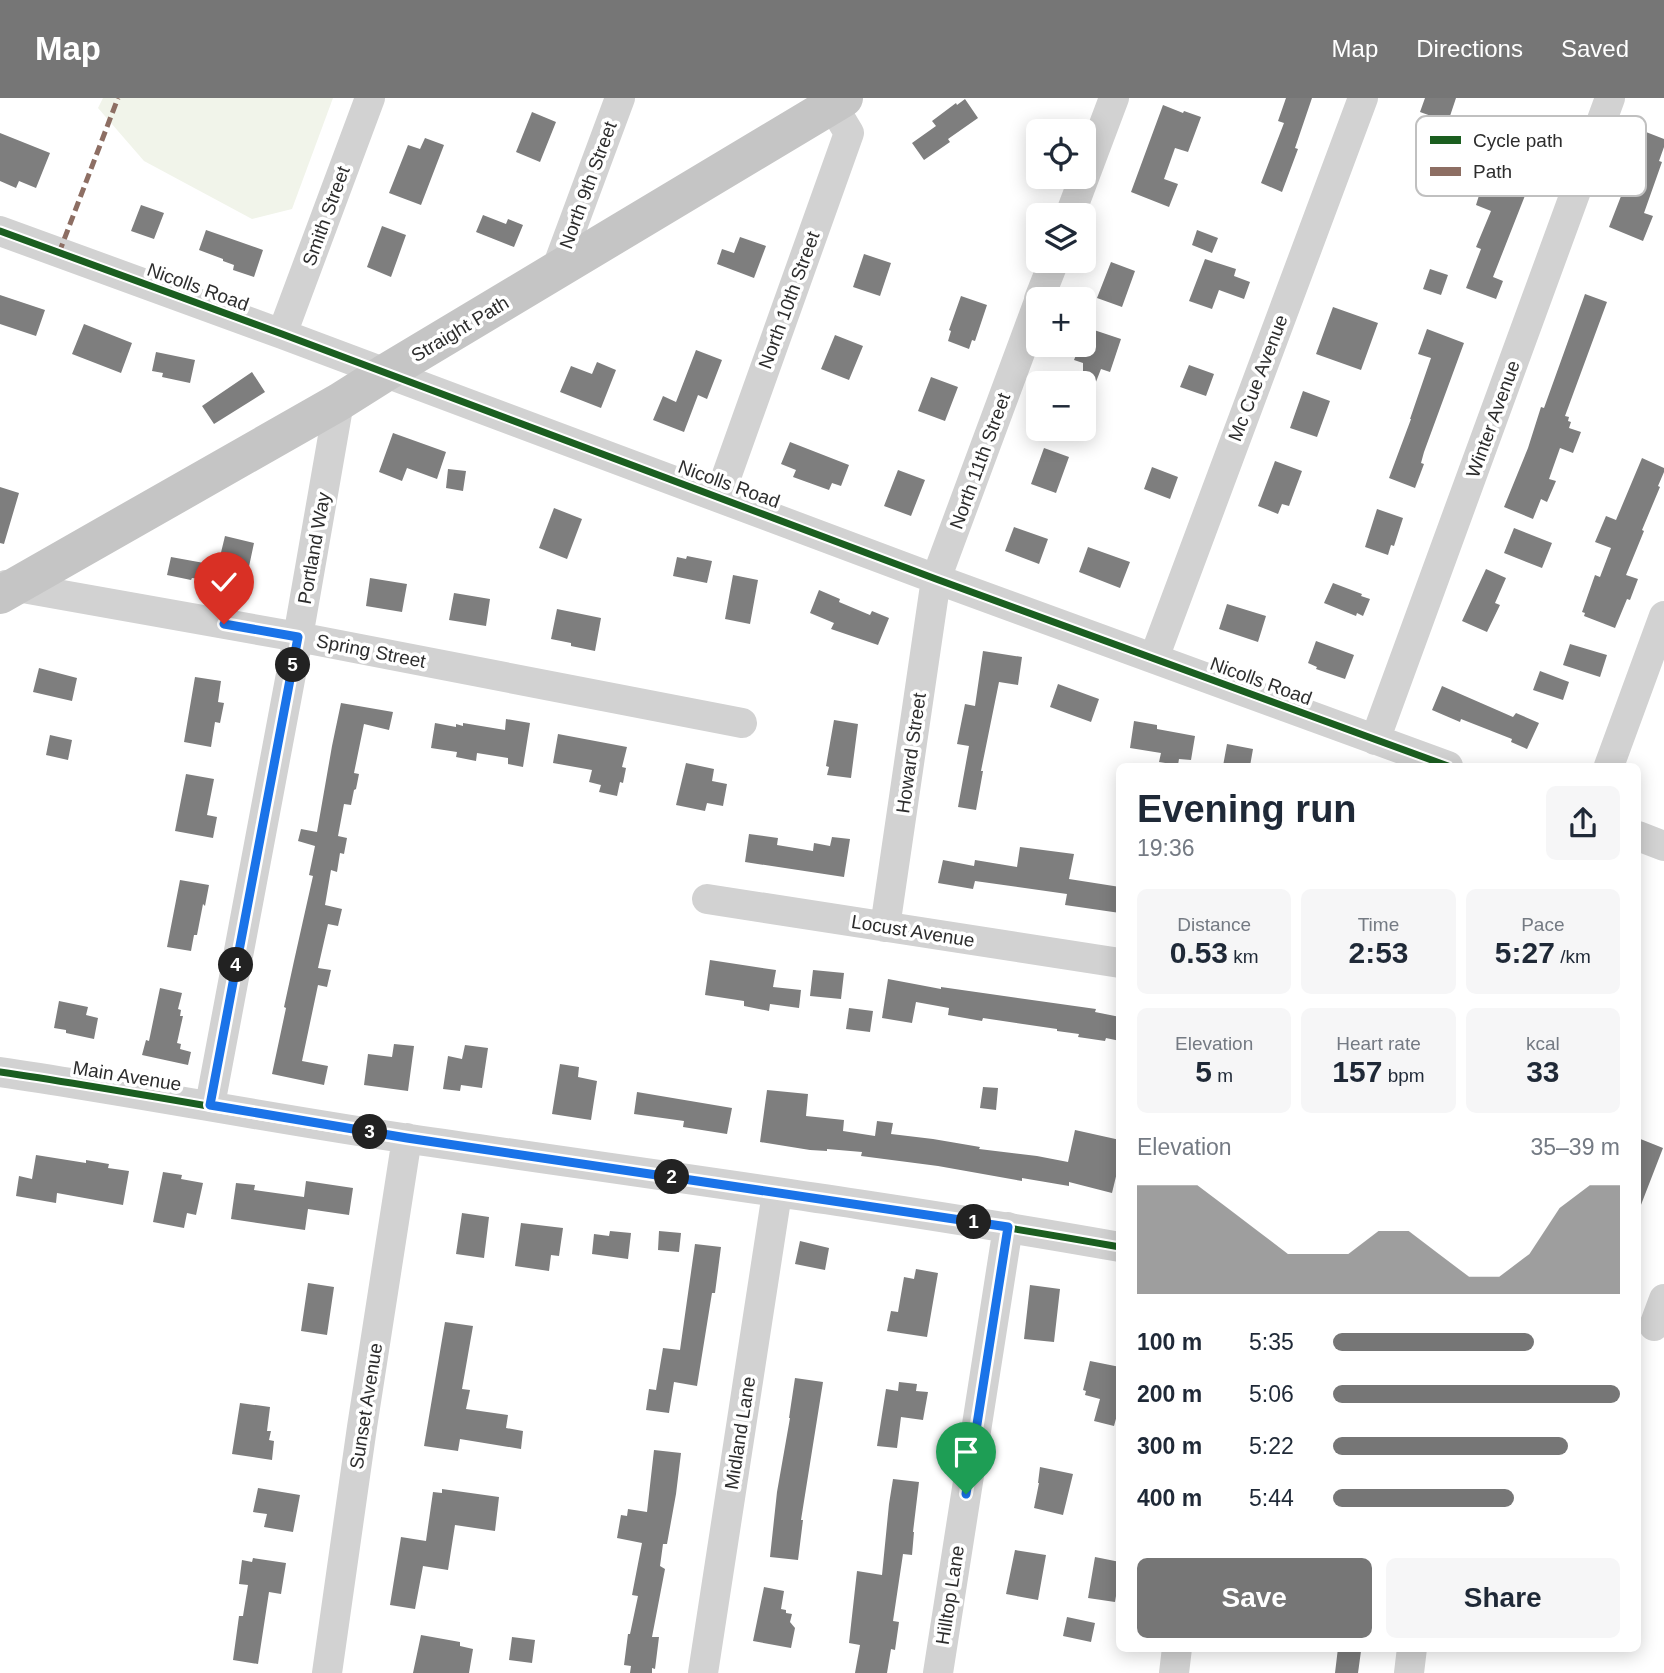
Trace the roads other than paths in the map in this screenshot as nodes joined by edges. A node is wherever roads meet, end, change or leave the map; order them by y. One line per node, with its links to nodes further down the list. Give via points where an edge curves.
1 (370, 98): 12 (street, Smith Street)
2 (620, 98): 11 (street, North 9th Street)
3 (1114, 98): 9 (street)
4 (1363, 98): 21 (street, Mc Cue Avenue)
5 (1610, 98): 7 (street, Winter Avenue)
6 (835, 100): 11 (main road, Straight Path); 16 (street, North 10th Street, via 849,133)
7 (1603, 116)
8 (1574, 196): 23 (street, Winter Avenue)
9 (1075, 203)
10 (0, 231): 12 (street, Nicolls Road)
11 (555, 273): 14 (main road, Straight Path)
12 (282, 334): 14 (street, Nicolls Road)
13 (1026, 337): 17 (street, North 11th Street)
14 (385, 373): 15 (main road, Straight Path); 16 (street, Nicolls Road)
15 (340, 402): 18 (main road, Straight Path); 20 (street, Portland Way)
16 (719, 497): 17 (street, Nicolls Road)
17 (936, 579): 21 (street, Nicolls Road); 29 (street, Howard Street)
18 (5, 589): 20 (street, Spring Street)
19 (1664, 616): 25 (street)
20 (298, 637): 22 (street, Spring Street); 32 (street, Portland Way)
21 (1154, 658): 23 (street, Nicolls Road)
22 (742, 723)
23 (1375, 740): 24 (street, Nicolls Road)
24 (1440, 763)
25 (1610, 763)
26 (1641, 837): 27 (street)
27 (1664, 846)
28 (706, 899): 29 (street, Locust Avenue)
29 (885, 926): 30 (street, Locust Avenue)
30 (1116, 962)
31 (0, 1072): 32 (street, Main Avenue)
32 (210, 1105): 33 (street, Main Avenue)
33 (407, 1138): 34 (street, Main Avenue); 39 (street, Sunset Avenue)
34 (777, 1193): 35 (street, Main Avenue); 40 (street, Midland Lane)
35 (1008, 1227): 36 (street, Main Avenue); 41 (street, Hilltop Lane)
36 (1116, 1246)
37 (1177, 1652): 42 (street)
38 (1412, 1652): 43 (street)
39 (327, 1673)
40 (703, 1673)
41 (938, 1673)
42 (1174, 1673)
43 (1409, 1673)

